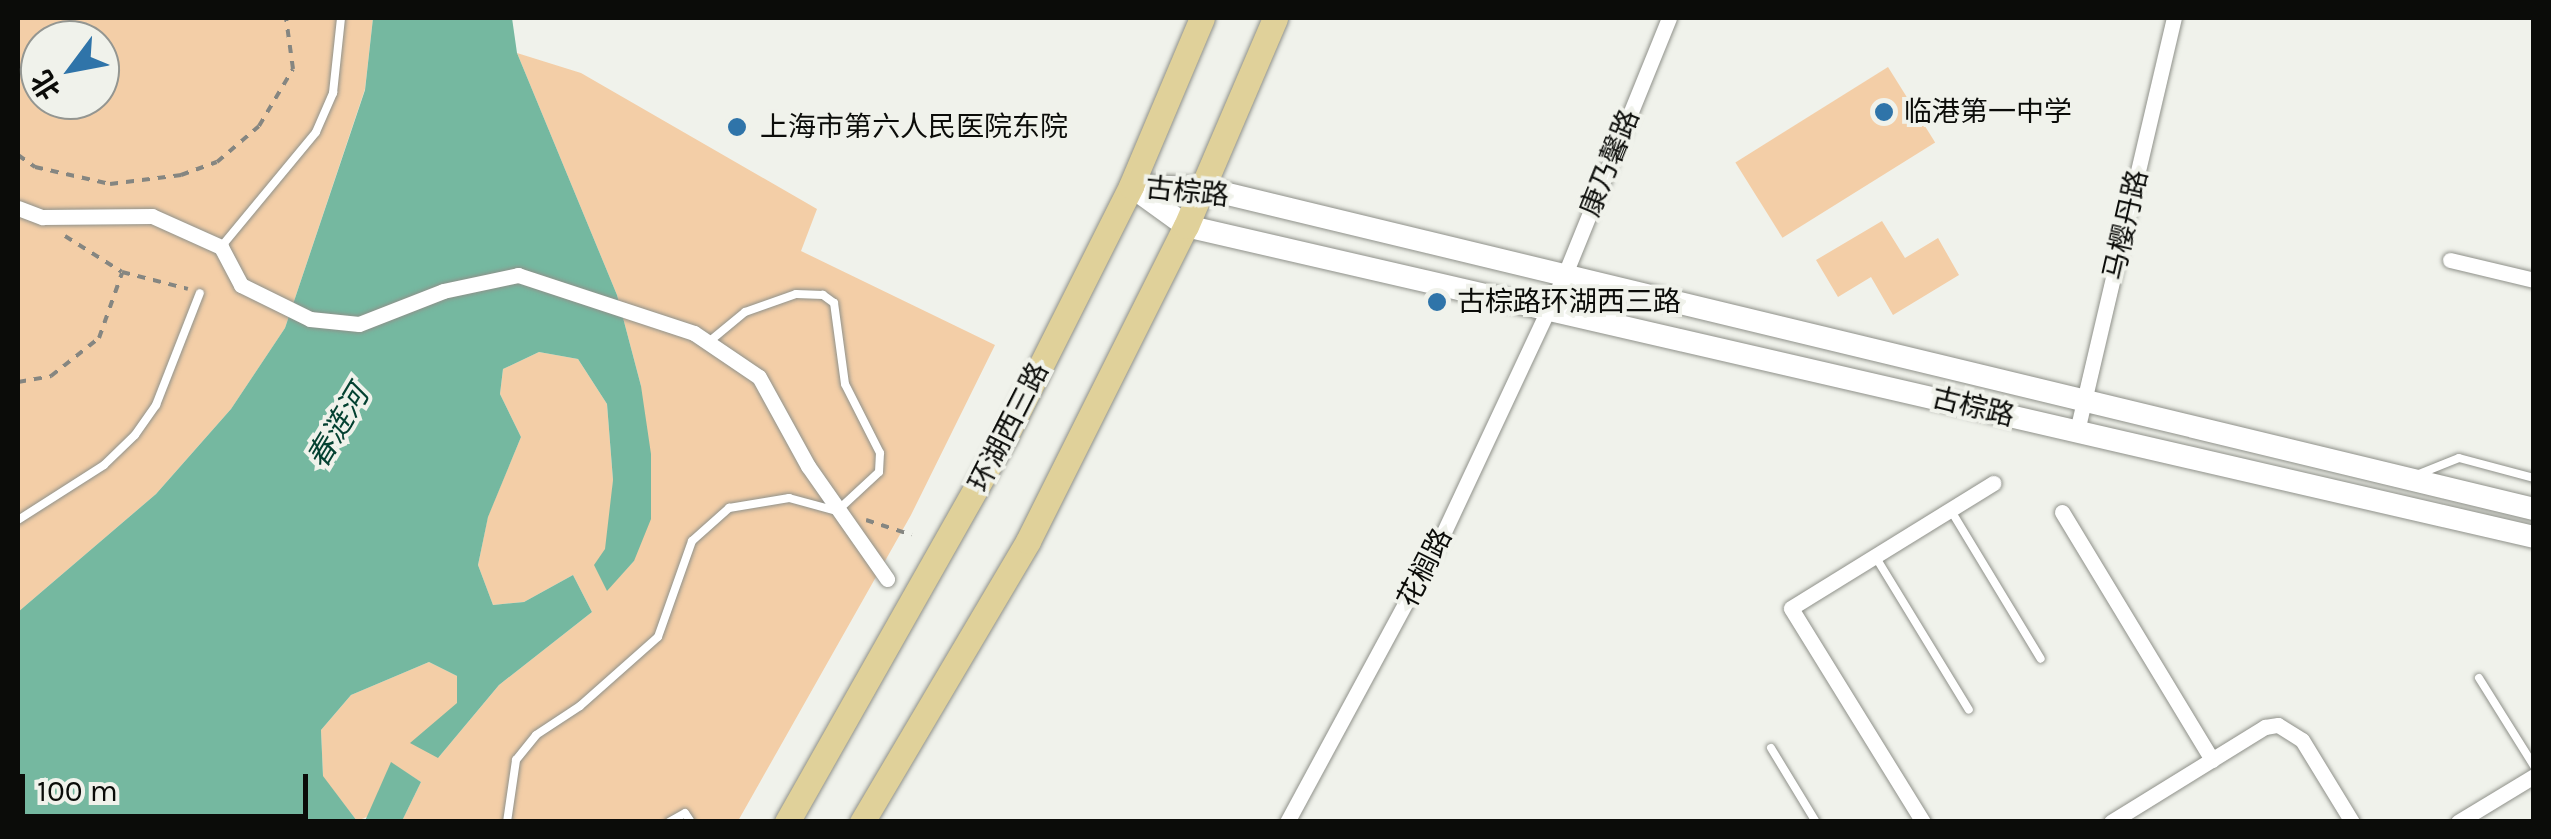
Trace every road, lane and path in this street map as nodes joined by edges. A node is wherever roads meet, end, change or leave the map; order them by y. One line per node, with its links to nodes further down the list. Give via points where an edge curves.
1 (286, 18): 7 (path, via 293,69 259,126 218,162 181,175 110,184 50,172)
2 (342, 18): 13 (lane, via 333,93 316,132)
3 (1202, 18): 8 (main road, 环湖西三路)
4 (1275, 18): 9 (main road)
5 (1668, 18): 16 (street, 康乃馨路)
6 (2174, 18): 22 (street, 马樱丹路)
7 (18, 155)
8 (1132, 186): 9 (street, 古棕路); 12 (street, 古棕路); 46 (main road, 环湖西三路, via 1005,437)
9 (1203, 188): 12 (main road); 16 (street, 古棕路)
10 (18, 208): 11 (street)
11 (42, 216): 13 (street, via 152,216); 15 (path)
12 (1186, 226): 19 (street, 古棕路); 47 (main road, via 1028,541)
13 (221, 246): 20 (street, via 241,285 310,318 359,324 443,292 518,275)
14 (2450, 260): 17 (street)
15 (122, 272): 18 (path); 21 (path, via 99,338 51,376)
16 (1565, 274): 19 (street, 康乃馨路); 22 (street, 古棕路)
17 (2534, 280)
18 (200, 293): 31 (lane, via 156,405 135,435 104,466)
19 (1550, 307): 23 (street, 古棕路); 48 (street, 花榈路, via 1443,534)
20 (710, 341): 29 (street, via 758,377); 29 (lane, via 745,312 796,294 822,295 834,304 845,384 880,453 878,472)
21 (18, 382)
22 (2084, 402): 23 (street, 马樱丹路); 25 (street, 古棕路)
23 (2076, 432): 33 (street, 古棕路)
24 (2534, 478): 25 (lane, via 2458,458)
25 (2407, 479): 28 (street, 古棕路)
26 (1993, 483): 27 (street)
27 (1950, 509): 34 (street); 36 (lane)
28 (2534, 509)
29 (837, 511): 32 (path); 35 (street); 43 (lane, via 789,498 730,508 692,541 658,637 536,735 516,760)
30 (2062, 512): 40 (street)
31 (18, 520)
32 (912, 535)
33 (2534, 537)
34 (1875, 556): 38 (lane); 50 (street, via 1790,608)
35 (888, 580)
36 (2042, 659)
37 (2479, 678): 41 (lane)
38 (1969, 710)
39 (1770, 748): 49 (lane)
40 (2212, 760): 51 (street); 52 (street, via 2265,727 2290,729)
41 (2534, 766)
42 (2534, 776): 53 (street)
43 (508, 822)
44 (670, 822): 45 (lane, via 684,813)
45 (690, 822)
46 (788, 822)
47 (862, 822)
48 (1287, 822)
49 (1816, 822)
50 (1923, 822)
51 (2110, 822)
52 (2352, 822)
53 (2458, 822)

